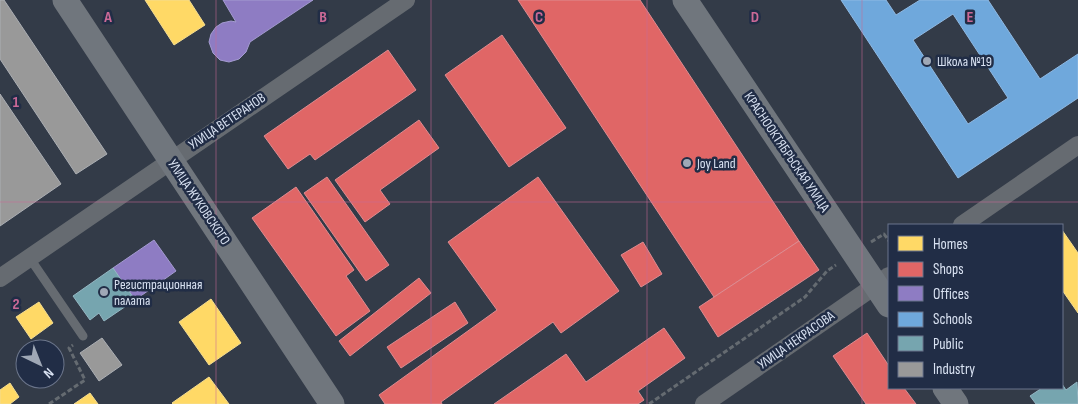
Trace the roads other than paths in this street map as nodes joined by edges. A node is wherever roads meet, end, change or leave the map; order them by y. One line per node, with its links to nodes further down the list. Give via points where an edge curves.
1 (65, 0): 5 (street, УЛИЦА ЖУКОВСКОГО)
2 (406, 0): 5 (street, УЛИЦА ВЕТЕРАНОВ)
3 (685, 0): 9 (street, КРАСНООКТЯБРЬСКАЯ УЛИЦА, via 854,253)
4 (1078, 145): 6 (street)
5 (170, 160): 7 (street, УЛИЦА ВЕТЕРАНОВ); 12 (street, УЛИЦА ЖУКОВСКОГО)
6 (963, 224)
7 (29, 258): 8 (street, УЛИЦА ВЕТЕРАНОВ); 10 (lane)
8 (0, 278)
9 (885, 289): 13 (street, УЛИЦА НЕКРАСОВА)
10 (83, 336)
11 (946, 389): 14 (street)
12 (332, 404)
13 (704, 404)
14 (956, 404)

